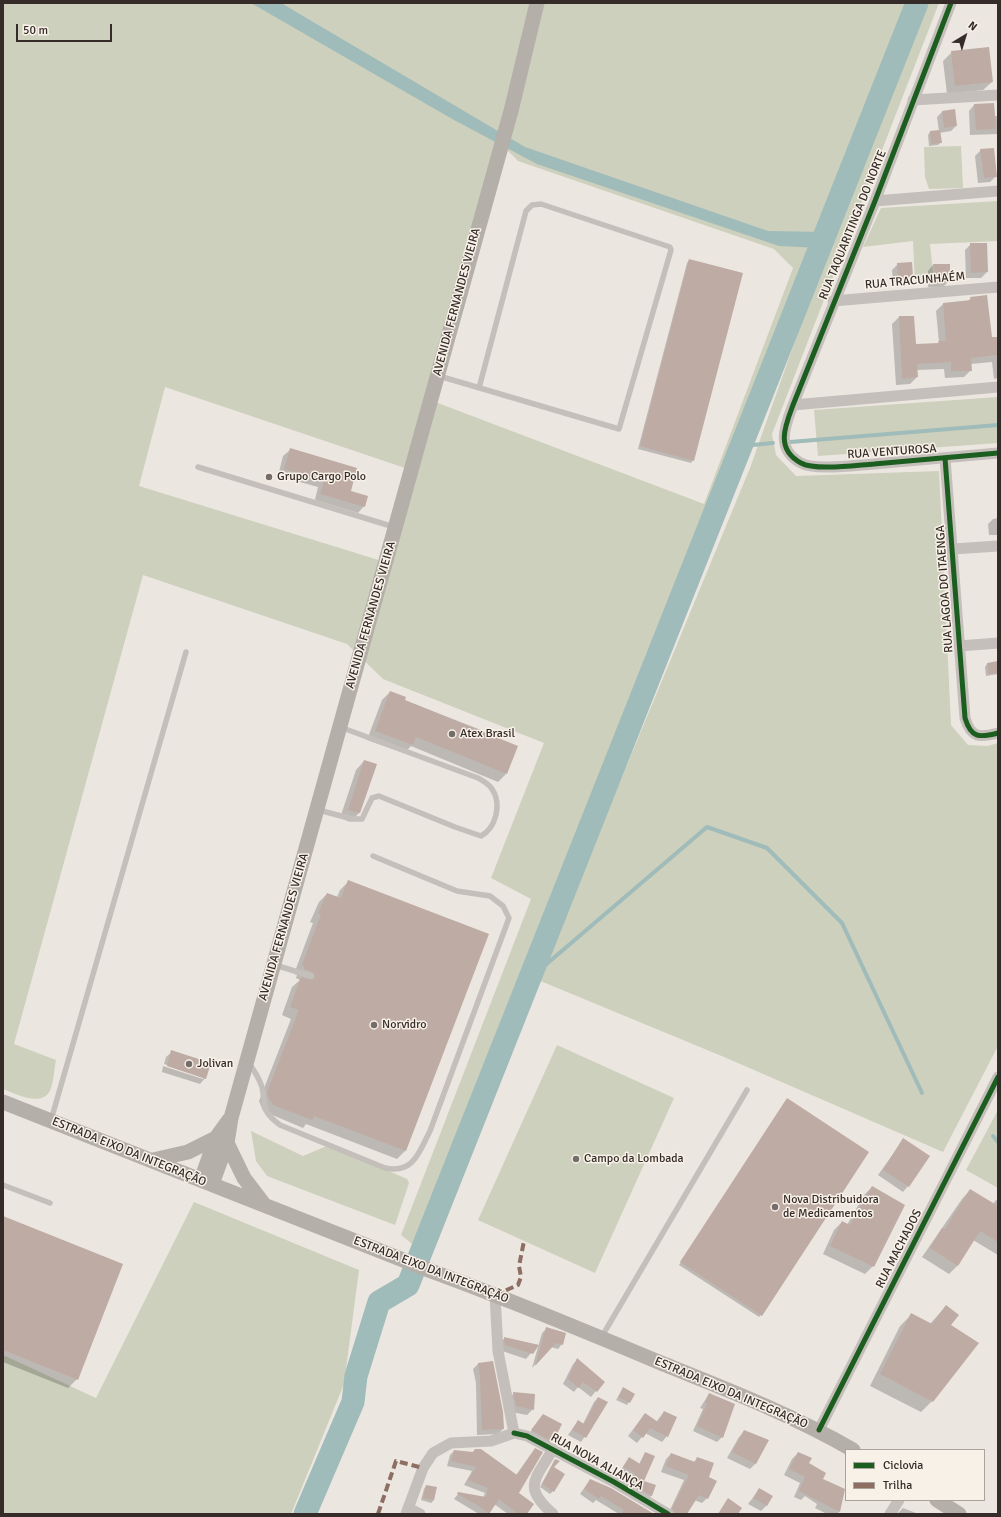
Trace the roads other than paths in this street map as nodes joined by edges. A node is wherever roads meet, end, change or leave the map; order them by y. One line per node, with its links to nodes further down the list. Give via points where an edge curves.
1 (537, 3): 9 (main road, AVENIDA FERNANDES VIEIRA, via 511,111)
2 (951, 3): 4 (street, RUA TAQUARITINGA DO NORTE)
3 (998, 95): 4 (street)
4 (913, 100): 6 (street, RUA TAQUARITINGA DO NORTE)
5 (998, 191): 6 (street)
6 (875, 201): 8 (street, RUA TAQUARITINGA DO NORTE)
7 (998, 287): 8 (street, RUA TRACUNHAÉM)
8 (834, 301): 12 (street, RUA TAQUARITINGA DO NORTE)
9 (437, 375): 11 (lane); 17 (main road, AVENIDA FERNANDES VIEIRA)
10 (998, 387): 12 (street)
11 (479, 388): 11 (lane, via 619,429 670,247 541,204 532,205 526,211)
12 (793, 405): 14 (street, RUA TAQUARITINGA DO NORTE, via 783,436)
13 (998, 453): 15 (street, RUA VENTUROSA)
14 (791, 454): 15 (street, RUA VENTUROSA, via 801,463 810,466 845,466)
15 (944, 458): 19 (street, RUA LAGOA DO ITAENGA)
16 (198, 467): 17 (lane)
17 (395, 527): 23 (main road, AVENIDA FERNANDES VIEIRA)
18 (998, 546): 19 (street)
19 (953, 549): 21 (street, RUA LAGOA DO ITAENGA)
20 (998, 643): 21 (street)
21 (959, 646): 24 (street, RUA LAGOA DO ITAENGA, via 968,728 980,736)
22 (186, 652): 33 (lane)
23 (339, 727): 25 (main road, AVENIDA FERNANDES VIEIRA); 25 (lane, via 478,778 493,790 498,804 496,814 490,827 481,836 379,796 372,798 362,819)
24 (998, 733)
25 (316, 809): 27 (main road, AVENIDA FERNANDES VIEIRA)
26 (373, 856): 29 (lane, via 457,891 490,896 503,906 510,918 430,1131 414,1161 398,1170 385,1168 280,1125 267,1114 257,1074)
27 (273, 964): 28 (lane); 29 (main road, AVENIDA FERNANDES VIEIRA)
28 (311, 976)
29 (247, 1060): 34 (main road, AVENIDA FERNANDES VIEIRA, via 231,1118)
30 (998, 1077): 42 (street, RUA MACHADOS)
31 (747, 1090): 41 (lane)
32 (3, 1102): 33 (main road, ESTRADA EIXO DA INTEGRAÇÃO)
33 (51, 1121): 35 (main road, ESTRADA EIXO DA INTEGRAÇÃO)
34 (222, 1140): 35 (main road, via 188,1152); 36 (main road, AVENIDA FERNANDES VIEIRA); 39 (main road)
35 (153, 1160): 36 (main road, ESTRADA EIXO DA INTEGRAÇÃO)
36 (206, 1182): 39 (main road, ESTRADA EIXO DA INTEGRAÇÃO)
37 (3, 1185): 38 (lane)
38 (50, 1203)
39 (263, 1204): 40 (main road, ESTRADA EIXO DA INTEGRAÇÃO)
40 (495, 1295): 41 (main road, ESTRADA EIXO DA INTEGRAÇÃO); 43 (street, via 498,1350)
41 (601, 1338): 42 (main road, ESTRADA EIXO DA INTEGRAÇÃO)
42 (819, 1430): 44 (main road, ESTRADA EIXO DA INTEGRAÇÃO)
43 (514, 1433): 45 (street, RUA NOVA ALIANÇA, via 527,1436); 48 (street, via 491,1441 451,1443 432,1453 423,1468)
44 (851, 1449)
45 (553, 1450): 50 (street, via 537,1476 534,1487 534,1493 541,1503); 51 (street, RUA NOVA ALIANÇA)
46 (898, 1501): 52 (street)
47 (939, 1501): 53 (main road)
48 (407, 1511): 49 (street)
49 (420, 1514)
50 (553, 1514)
51 (668, 1514)
52 (890, 1514)
53 (959, 1514)

